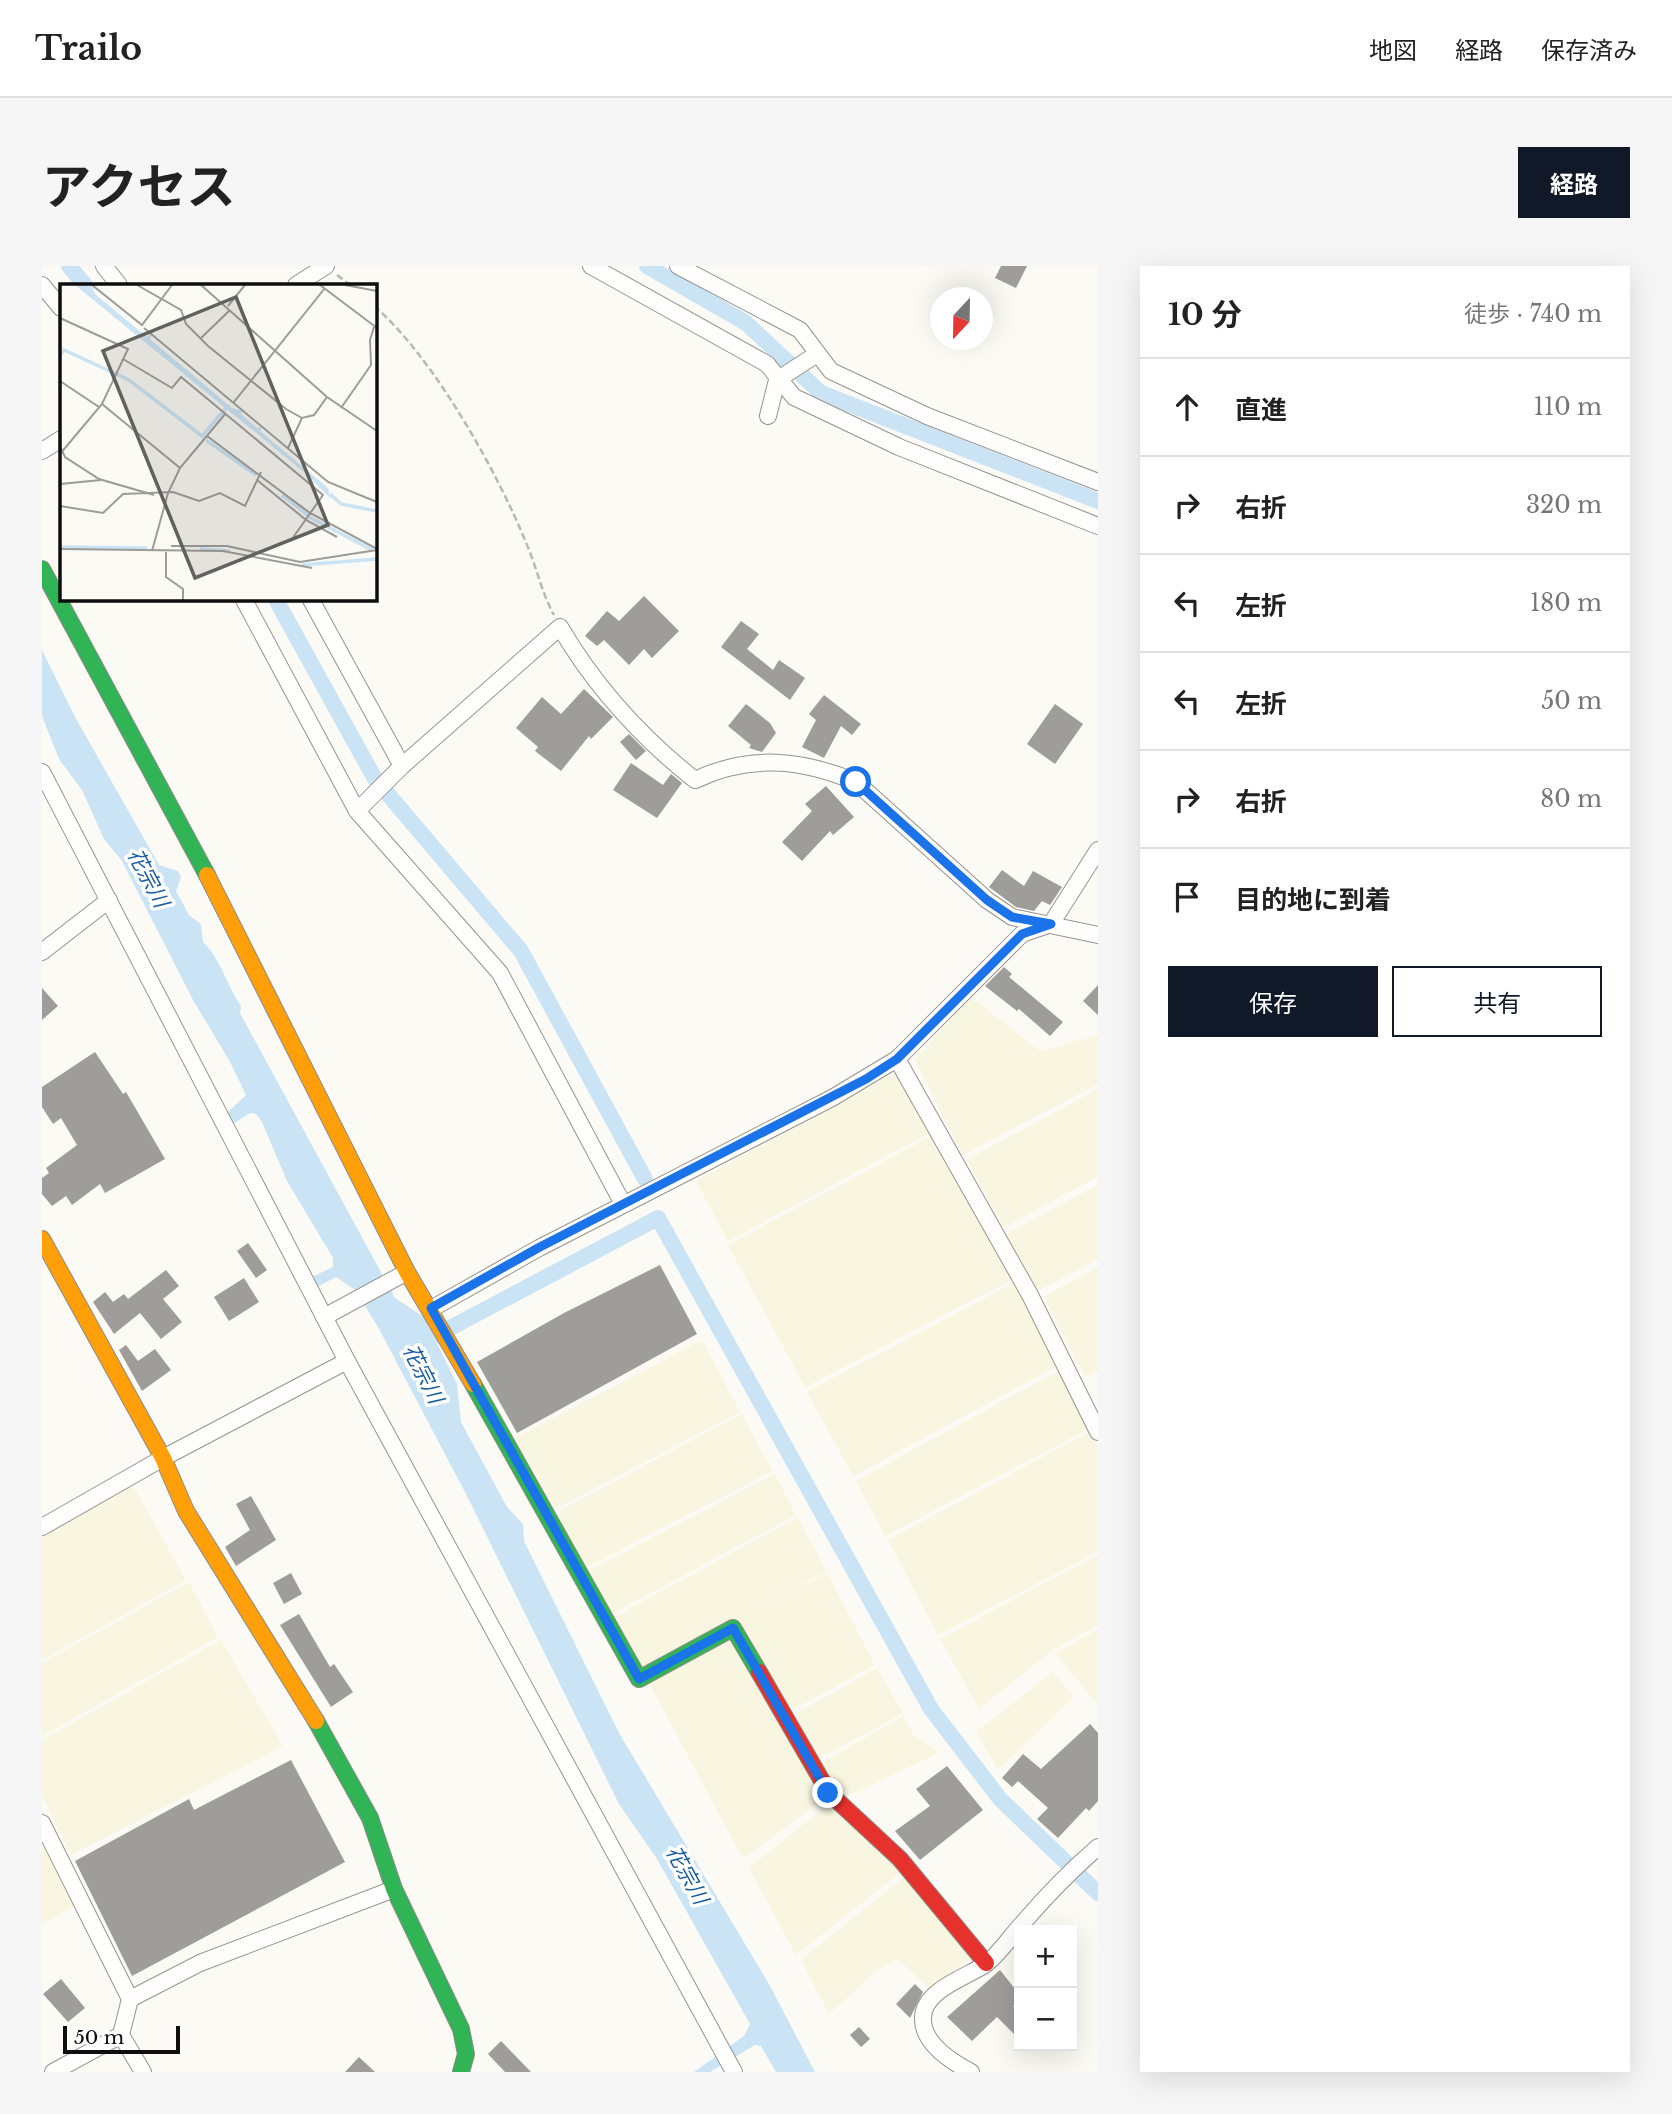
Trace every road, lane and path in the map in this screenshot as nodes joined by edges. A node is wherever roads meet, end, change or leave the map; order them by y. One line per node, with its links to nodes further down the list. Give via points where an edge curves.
1 (104, 266): 5 (street)
2 (326, 266): 6 (street)
3 (591, 266): 11 (street, via 767,364)
4 (678, 266): 10 (street, via 800,330)
5 (118, 284)
6 (298, 284)
7 (42, 285): 8 (street)
8 (60, 307)
9 (376, 308): 20 (path, via 423,361 470,430 526,542)
10 (817, 354): 11 (street); 15 (street, via 831,372 926,416)
11 (776, 380): 12 (street); 16 (street, via 794,397 898,447)
12 (768, 416)
13 (60, 440): 14 (street)
14 (42, 451)
15 (1098, 482)
16 (1098, 526)
17 (42, 569): 32 (street, via 181,823)
18 (244, 600): 23 (street)
19 (311, 600): 21 (street)
20 (560, 627): 21 (street); 26 (street, via 579,659 623,711 668,759 695,780 761,761 810,765 832,772 856,782 987,900 1012,917)
21 (402, 766): 23 (street)
22 (42, 772): 25 (street)
23 (357, 811): 30 (street, via 500,973)
24 (1098, 850): 26 (street)
25 (109, 900): 28 (street); 34 (street)
26 (1051, 924): 27 (street); 29 (street, via 1022,934)
27 (1098, 936)
28 (42, 951)
29 (897, 1059): 30 (street, via 832,1098); 36 (street, via 1031,1295)
30 (623, 1204): 33 (street)
31 (42, 1239): 37 (street)
32 (401, 1275): 33 (street); 34 (street)
33 (431, 1308): 42 (street, via 639,1679 733,1628 828,1793 900,1859)
34 (330, 1313): 35 (street)
35 (347, 1361): 37 (street); 48 (street)
36 (1098, 1432)
37 (160, 1460): 38 (street); 41 (street, via 186,1511 336,1754 370,1818)
38 (42, 1527)
39 (42, 1822): 43 (street)
40 (1098, 1847): 42 (street, via 1064,1877)
41 (394, 1889): 43 (street, via 200,1963); 47 (street, via 461,2029 466,2054)
42 (986, 1963): 49 (street, via 936,1994 922,2016 928,2036 942,2053)
43 (130, 1999): 44 (street)
44 (121, 2035): 45 (street); 46 (street)
45 (53, 2072)
46 (142, 2072)
47 (461, 2072)
48 (734, 2072)
49 (971, 2072)

